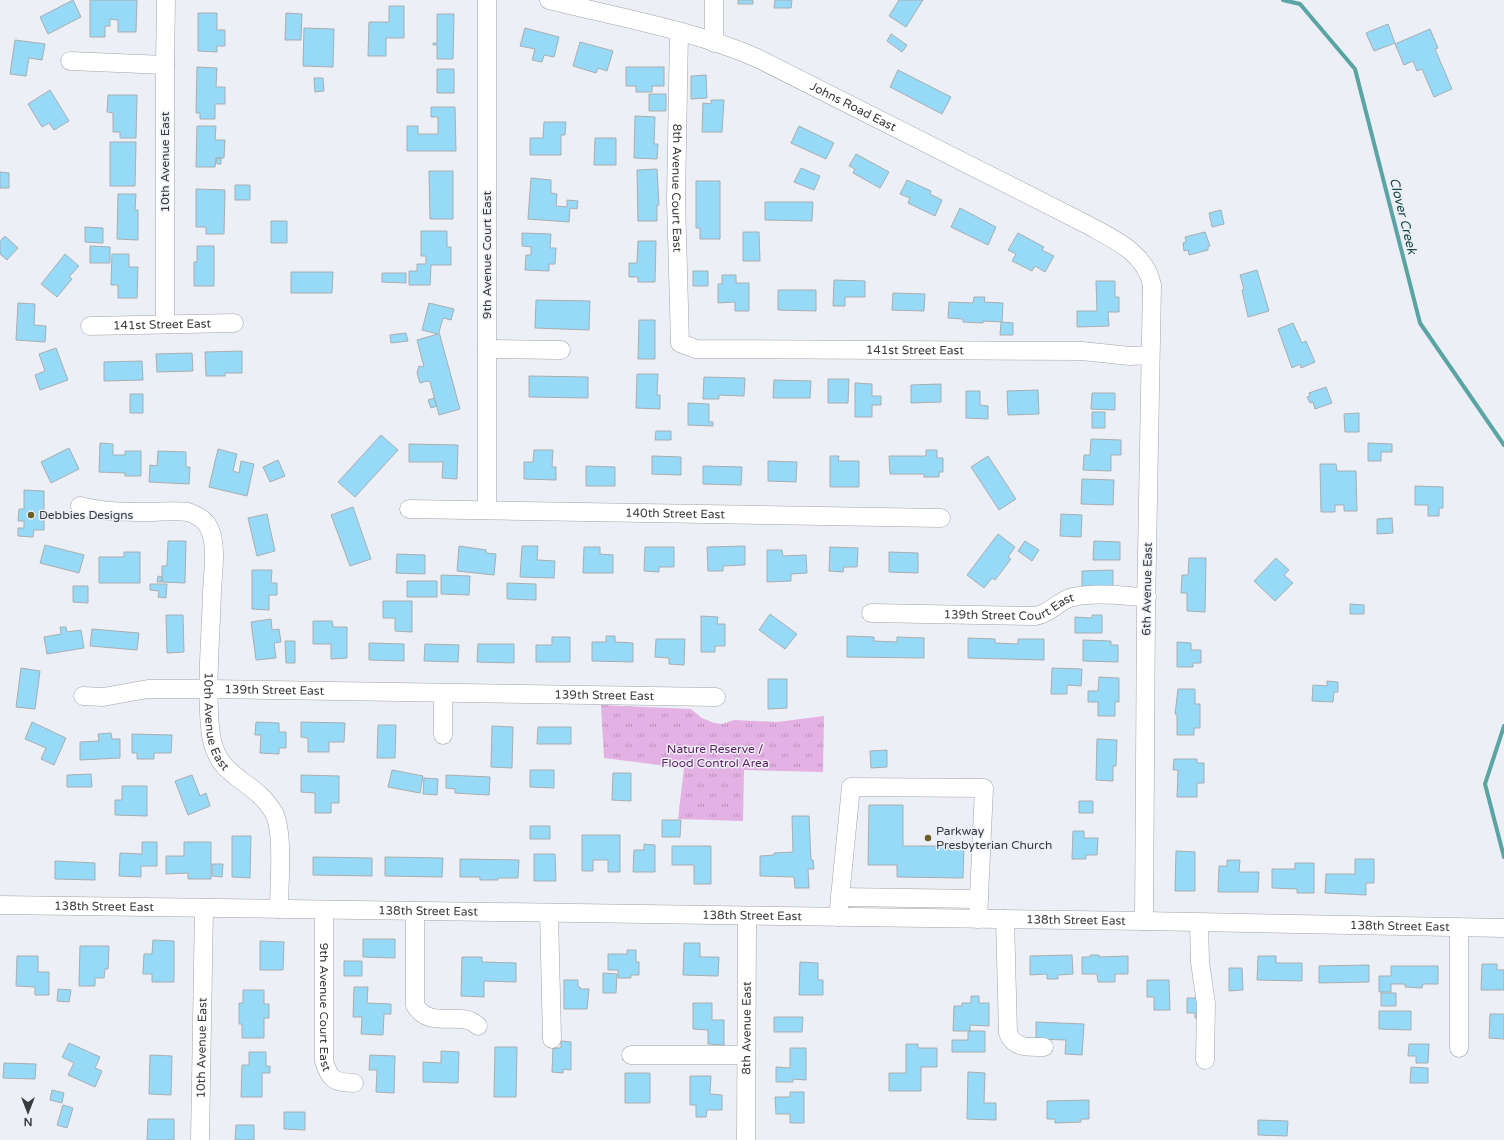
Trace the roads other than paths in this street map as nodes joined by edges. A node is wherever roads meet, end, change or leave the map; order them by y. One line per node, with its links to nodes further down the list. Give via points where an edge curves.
1 (166, 0): 8 (street, 10th Avenue East)
2 (487, 0): 14 (street, 9th Avenue Court East)
3 (548, 0): 5 (street, Johns Road East)
4 (714, 0): 6 (street)
5 (679, 33): 6 (street, Johns Road East); 13 (street, 8th Avenue Court East, via 676,199)
6 (714, 43): 9 (street, Johns Road East, via 757,58 1086,224 1119,242)
7 (70, 61): 8 (street)
8 (164, 65): 11 (street, 10th Avenue East)
9 (1139, 259): 16 (street, 6th Avenue East, via 1146,268 1152,284)
10 (234, 323): 11 (street, 141st Street East)
11 (164, 324): 12 (street, 141st Street East)
12 (90, 326)
13 (680, 343): 16 (street, 141st Street East, via 696,349 1082,351 1130,356)
14 (487, 349): 15 (street); 19 (street, 9th Avenue Court East)
15 (561, 350)
16 (1150, 355): 21 (street, 6th Avenue East)
17 (80, 506): 23 (street, 10th Avenue East, via 104,511 181,512 197,516 205,522 212,537)
18 (409, 509): 19 (street, 140th Street East)
19 (487, 510): 20 (street, 140th Street East)
20 (941, 518)
21 (1147, 597): 22 (street, 139th Street Court East, via 1073,598 1042,615 1035,616); 40 (street, 6th Avenue East)
22 (871, 613)
23 (209, 689): 24 (street, 139th Street East); 25 (street, 139th Street East, via 148,689 103,697); 32 (street, 10th Avenue East, via 212,744 218,756 231,774 250,787 275,814 279,834)
24 (443, 693): 26 (street, 139th Street East); 27 (street)
25 (83, 696)
26 (716, 697)
27 (443, 735)
28 (840, 897): 29 (street); 29 (street, via 851,787 984,788); 37 (street)
29 (979, 899): 38 (street)
30 (0, 905): 31 (street, 138th Street East)
31 (204, 909): 32 (street, 138th Street East); 52 (street, 10th Avenue East)
32 (280, 909): 33 (street, 138th Street East)
33 (324, 910): 34 (street, 138th Street East); 51 (street, 9th Avenue Court East, via 324,1061 332,1078 338,1082)
34 (415, 911): 35 (street, 138th Street East); 44 (street, via 415,1005 419,1012 430,1018 464,1020 474,1022)
35 (549, 913): 36 (street, 138th Street East); 45 (street)
36 (749, 916): 37 (street, 138th Street East); 49 (street, 8th Avenue East)
37 (838, 917): 38 (street, 138th Street East)
38 (978, 919): 39 (street, 138th Street East)
39 (1005, 919): 40 (street, 138th Street East); 46 (street, via 1008,1033 1010,1039 1017,1044)
40 (1144, 921): 41 (street, 138th Street East)
41 (1199, 923): 42 (street, 138th Street East); 50 (street, via 1200,962 1206,1004)
42 (1459, 928): 43 (street, 138th Street East); 47 (street)
43 (1504, 928)
44 (478, 1026)
45 (552, 1039)
46 (1044, 1047)
47 (1459, 1048)
48 (631, 1055): 49 (street)
49 (746, 1056): 53 (street, 8th Avenue East)
50 (1205, 1060)
51 (354, 1083)
52 (200, 1140)
53 (746, 1140)

